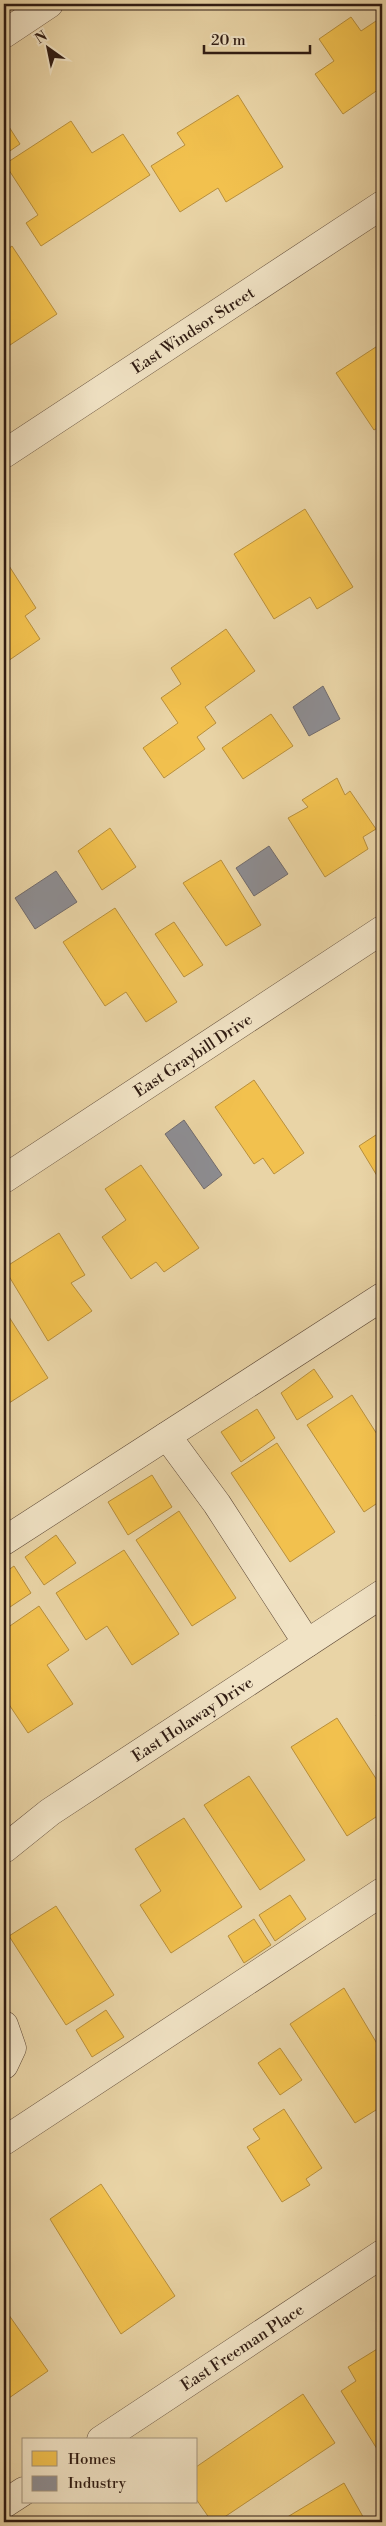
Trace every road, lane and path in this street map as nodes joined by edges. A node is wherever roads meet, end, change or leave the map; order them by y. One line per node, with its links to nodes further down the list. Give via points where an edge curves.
1 (49, 4): 2 (street)
2 (4, 34)
3 (382, 205): 4 (street, East Windsor Street)
4 (4, 454)
5 (382, 930): 6 (street, East Graybill Drive)
6 (4, 1179)
7 (382, 1297): 8 (street)
8 (167, 1436): 9 (street); 11 (street, via 218,1504)
9 (4, 1542)
10 (382, 1594): 11 (street, East Holaway Drive)
11 (307, 1643): 12 (street, East Holaway Drive, via 50,1812)
12 (4, 1849)
13 (382, 1892): 16 (street)
14 (4, 2025): 15 (street, via 12,2048)
15 (4, 2065)
16 (4, 2141)
17 (382, 2254): 18 (street, East Freeman Place)
18 (104, 2438)
19 (22, 2492): 20 (street)
20 (4, 2504)

